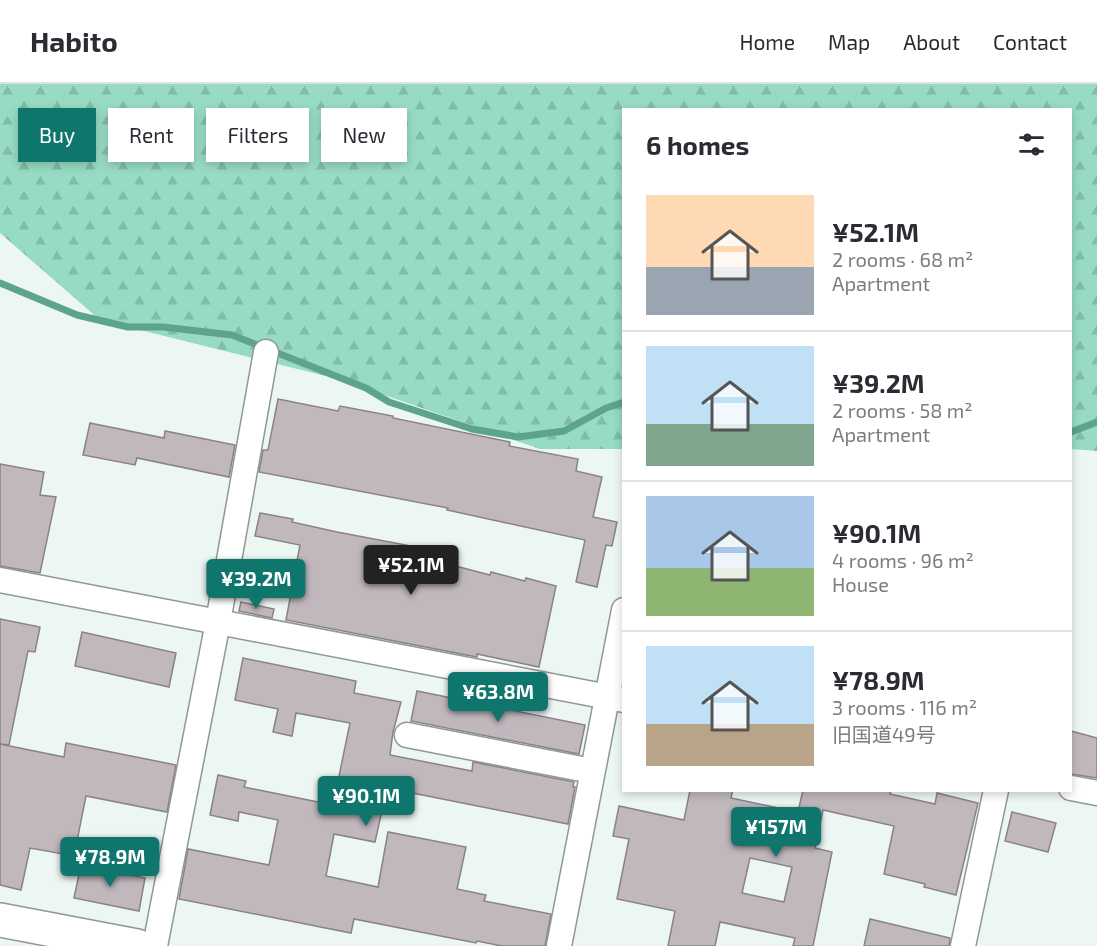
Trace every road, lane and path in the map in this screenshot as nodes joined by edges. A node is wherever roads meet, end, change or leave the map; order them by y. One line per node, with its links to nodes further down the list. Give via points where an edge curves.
1 (266, 352): 3 (street)
2 (0, 580): 3 (street)
3 (219, 622): 5 (street); 13 (street)
4 (622, 630): 5 (street)
5 (615, 699): 7 (street)
6 (407, 735): 7 (street)
7 (592, 771): 14 (street)
8 (1072, 788): 10 (street)
9 (996, 792): 15 (street)
10 (1097, 793)
11 (0, 920): 12 (street)
12 (137, 946)
13 (155, 946)
14 (559, 946)
15 (963, 946)

